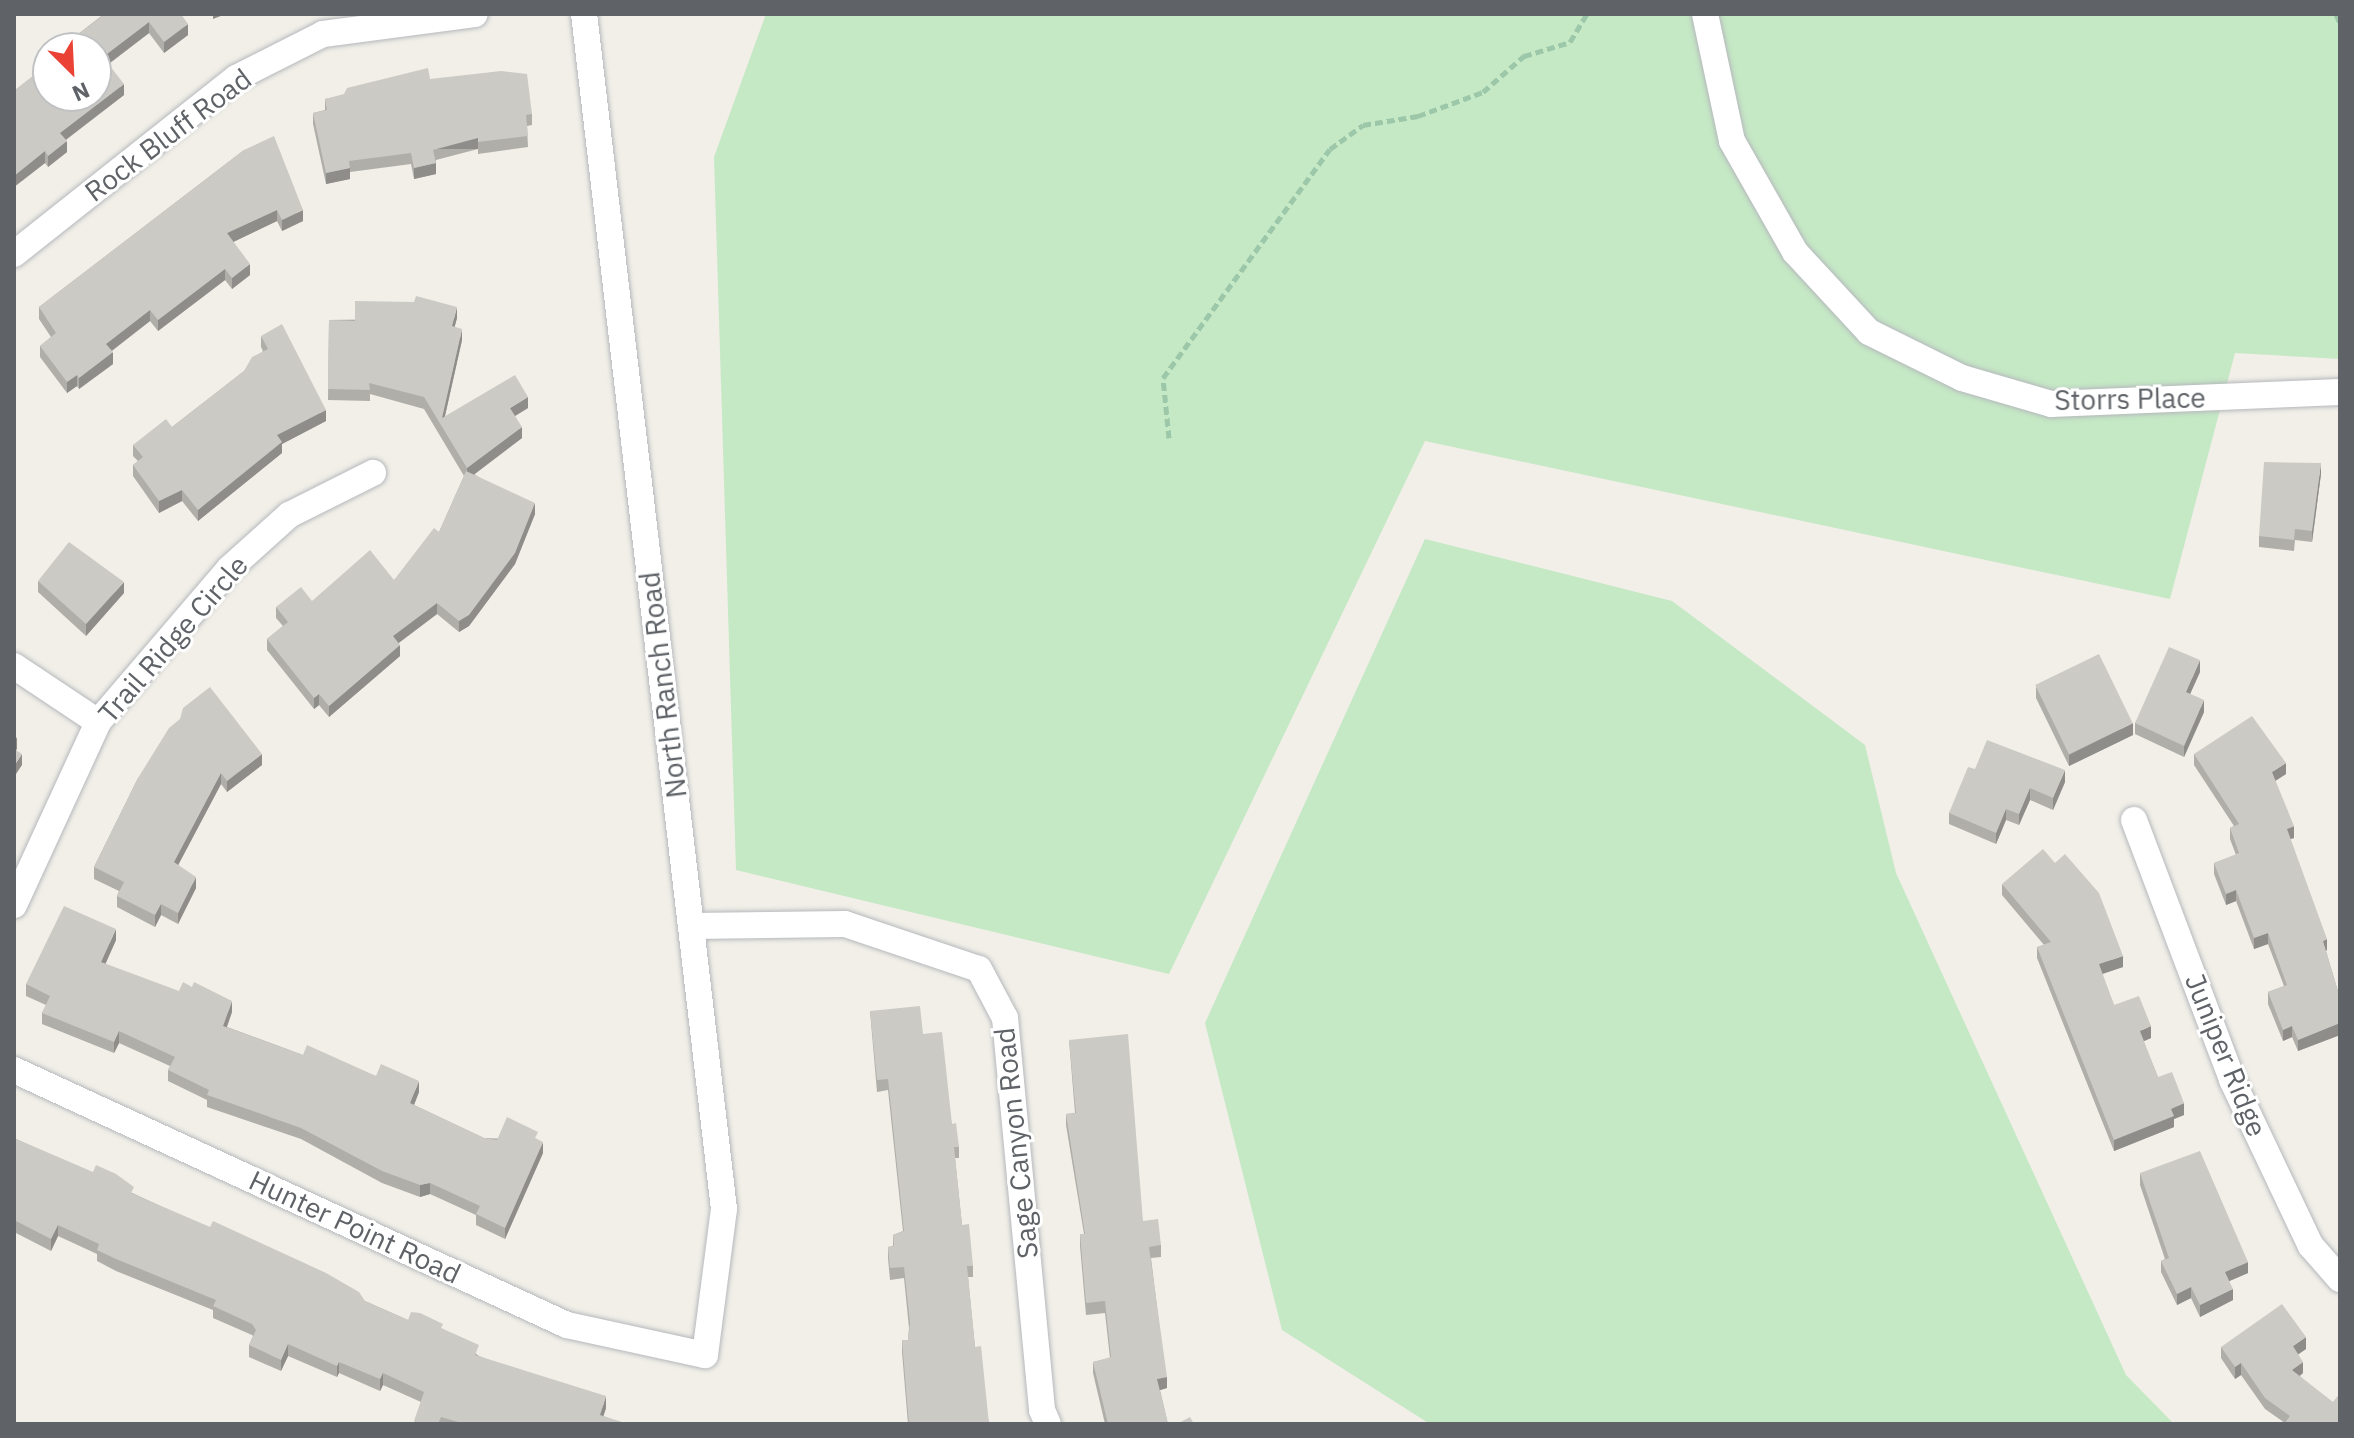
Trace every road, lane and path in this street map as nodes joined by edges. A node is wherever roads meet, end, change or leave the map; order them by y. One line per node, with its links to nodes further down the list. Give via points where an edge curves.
1 (475, 14): 7 (street, Rock Bluff Road, via 323,34 236,78)
2 (584, 14): 15 (street, North Ranch Road)
3 (1587, 14): 9 (path, via 1570,42 1524,56 1483,92 1418,116 1363,125 1330,149 1163,378)
4 (1705, 14): 8 (street, Storrs Place, via 1732,141 1795,252 1869,332 1962,378 2051,404)
5 (2336, 14): 6 (path)
6 (2340, 23)
7 (14, 254)
8 (2340, 392)
9 (1169, 438)
10 (373, 473): 12 (street, Trail Ridge Circle, via 289,515 229,569)
11 (14, 666): 12 (street)
12 (98, 722): 14 (street, Trail Ridge Circle)
13 (2134, 820): 17 (street, Juniper Ridge, via 2232,1080 2311,1246)
14 (14, 905)
15 (691, 926): 18 (street, North Ranch Road, via 724,1209); 19 (street, Sage Canyon Road, via 845,924 979,969 1005,1018 1042,1410)
16 (14, 1070): 18 (street, Hunter Point Road, via 567,1325)
17 (2340, 1279)
18 (705, 1355)
19 (1048, 1424)

